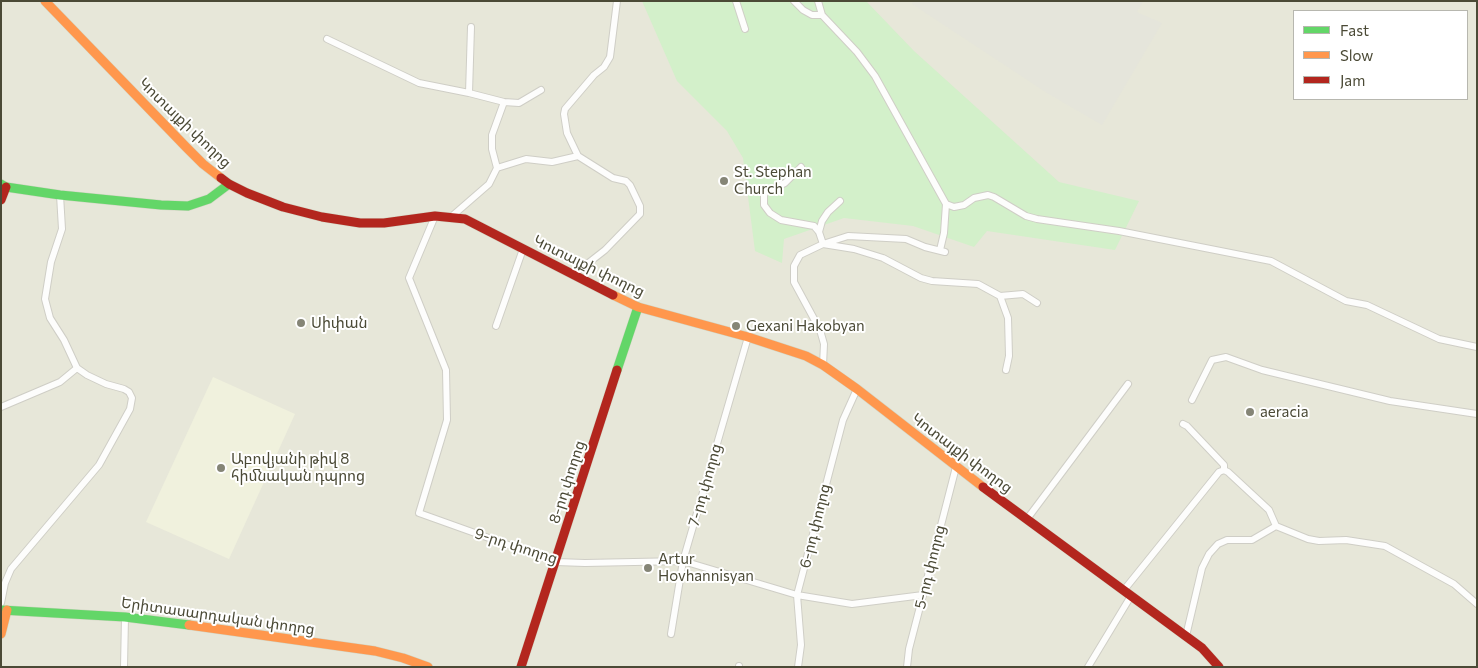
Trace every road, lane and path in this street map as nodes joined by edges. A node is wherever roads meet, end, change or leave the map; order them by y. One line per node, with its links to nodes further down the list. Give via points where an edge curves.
1 (45, 1): 16 (main road, Կոտայքի փողոց, via 203,164)
2 (616, 1): 13 (street, via 610,57 565,109 567,133)
3 (736, 1): 8 (street)
4 (794, 1): 6 (street, via 812,15)
5 (818, 1): 6 (street)
6 (822, 15): 21 (street, via 875,76)
7 (471, 27): 11 (street)
8 (745, 29)
9 (327, 39): 11 (street, via 419,83)
10 (541, 90): 12 (street, via 519,103)
11 (470, 93): 12 (street)
12 (504, 102): 15 (street, via 492,135)
13 (578, 156): 15 (street, via 552,162 526,159); 27 (street, via 613,178 626,180 640,206 640,214 605,250)
14 (801, 166): 24 (street, via 785,183 765,192 764,205 781,220 814,226)
15 (497, 168): 23 (street, via 489,184)
16 (229, 184): 18 (main road, via 209,199 188,206); 22 (main road, Կոտայքի փողոց, via 283,207 360,223)
17 (4, 186): 18 (main road); 19 (main road)
18 (60, 195): 35 (street, via 62,229 45,299 50,318)
19 (1, 200)
20 (840, 200): 24 (street, via 828,212)
21 (946, 204): 25 (street, via 942,251 896,238 848,236); 33 (street, via 954,207 964,205 974,198 988,195 1037,219 1119,231 1271,261 1346,301 1367,305 1439,339)
22 (435, 216): 23 (main road, Կոտայքի փողոց); 48 (street, 9-րդ փողոց, via 408,278 446,370 447,420 420,513)
23 (451, 217): 26 (main road, Կոտայքի փողոց, via 465,219)
24 (819, 232): 25 (street)
25 (824, 244): 28 (street, via 854,248 932,281 978,284); 34 (street, via 800,255 794,266 794,282 820,330 824,344)
26 (524, 249): 27 (main road, Կոտայքի փողոց); 31 (street)
27 (573, 275): 30 (main road, Կոտայքի փողոց)
28 (1000, 296): 29 (street, via 1023,294); 36 (street, via 1008,318)
29 (1037, 303)
30 (638, 306): 32 (main road, Կոտայքի փողոց); 48 (main road, 8-րդ փողոց)
31 (496, 326)
32 (748, 337): 34 (main road, Կոտայքի փողոց); 47 (street, 7-րդ փողոց)
33 (1477, 347)
34 (823, 365): 38 (main road, Կոտայքի փողոց)
35 (77, 368): 40 (street, via 60,382); 53 (street, via 87,376 129,392 132,398 130,409 99,465 11,569 5,583)
36 (1006, 370)
37 (1128, 384): 45 (street)
38 (857, 389): 43 (main road, Կոտայքի փողոց); 50 (street, 6-րդ փողոց, via 842,420)
39 (1192, 400): 41 (street, via 1212,360 1226,357 1262,370 1390,401)
40 (1, 408)
41 (1477, 414)
42 (1182, 424): 44 (street, via 1224,465)
43 (956, 468): 45 (main road, Կոտայքի փողոց); 51 (street, 5-րդ փողոց)
44 (1224, 470): 46 (street, via 1270,510); 49 (street, via 1219,472)
45 (1027, 519): 49 (main road, Կոտայքի փողոց)
46 (1276, 526): 52 (street, via 1308,539 1385,546 1454,584); 57 (street, via 1252,540 1226,540 1209,554 1202,568)
47 (683, 561): 48 (street, 9-րդ փողոց); 50 (street, 9-րդ փողոց); 56 (street, 7-րդ փողոց)
48 (556, 562): 61 (main road, 8-րդ փողոց)
49 (1128, 593): 57 (main road, Կոտայքի փողոց); 64 (street)
50 (798, 595): 51 (street, 9-րդ փողոց, via 852,604); 62 (street, 6-րդ փողոց, via 801,645)
51 (923, 595): 63 (street, 5-րդ փողոց)
52 (1477, 604)
53 (3, 608): 54 (main road, Երիտասարդական փողոց); 55 (main road)
54 (125, 617): 58 (street); 60 (main road, Երիտասարդական փողոց, via 375,651)
55 (1, 634)
56 (671, 634)
57 (1186, 636): 65 (main road, Կոտայքի փողոց)
58 (124, 666): 59 (street)
59 (132, 667)
60 (428, 667)
61 (521, 667)
62 (798, 667)
63 (907, 667)
64 (1088, 667)
65 (1219, 667)

